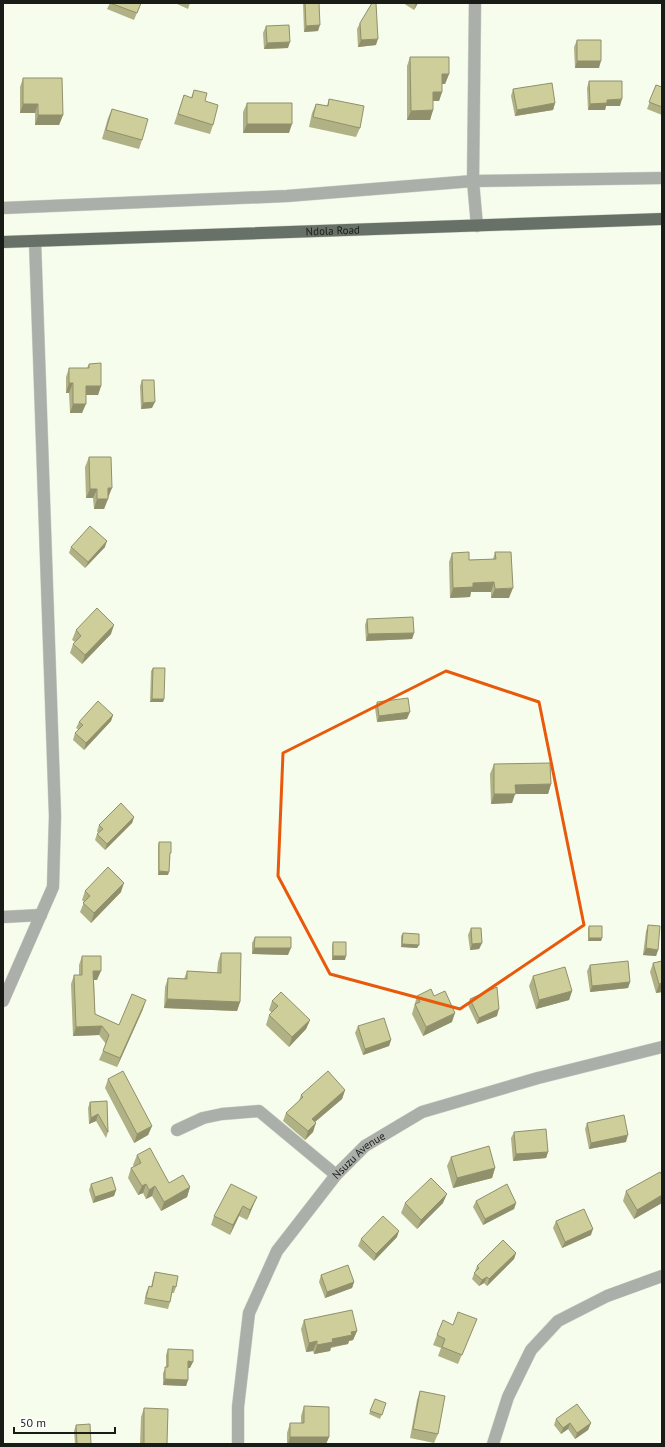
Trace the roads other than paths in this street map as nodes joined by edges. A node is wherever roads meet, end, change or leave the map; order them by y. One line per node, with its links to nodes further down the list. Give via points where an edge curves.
1 (475, 3): 3 (street)
2 (662, 178): 3 (street)
3 (473, 181): 4 (street, via 287,196); 6 (street)
4 (3, 208)
5 (662, 219): 6 (main road, Ndola Road)
6 (477, 226): 7 (main road, Ndola Road)
7 (35, 241): 8 (main road, Ndola Road); 9 (street, via 55,816 53,887)
8 (3, 242)
9 (41, 915): 10 (street); 11 (street)
10 (3, 917)
11 (3, 1001)
12 (662, 1047): 14 (street, Nsuzu Avenue, via 538,1078 422,1112 365,1146)
13 (177, 1130): 14 (street, via 202,1118 259,1111)
14 (336, 1175): 16 (street, Nsuzu Avenue, via 277,1251 249,1313 238,1407)
15 (662, 1276): 17 (street, via 607,1296 558,1321 531,1350 508,1397)
16 (238, 1444)
17 (493, 1444)

